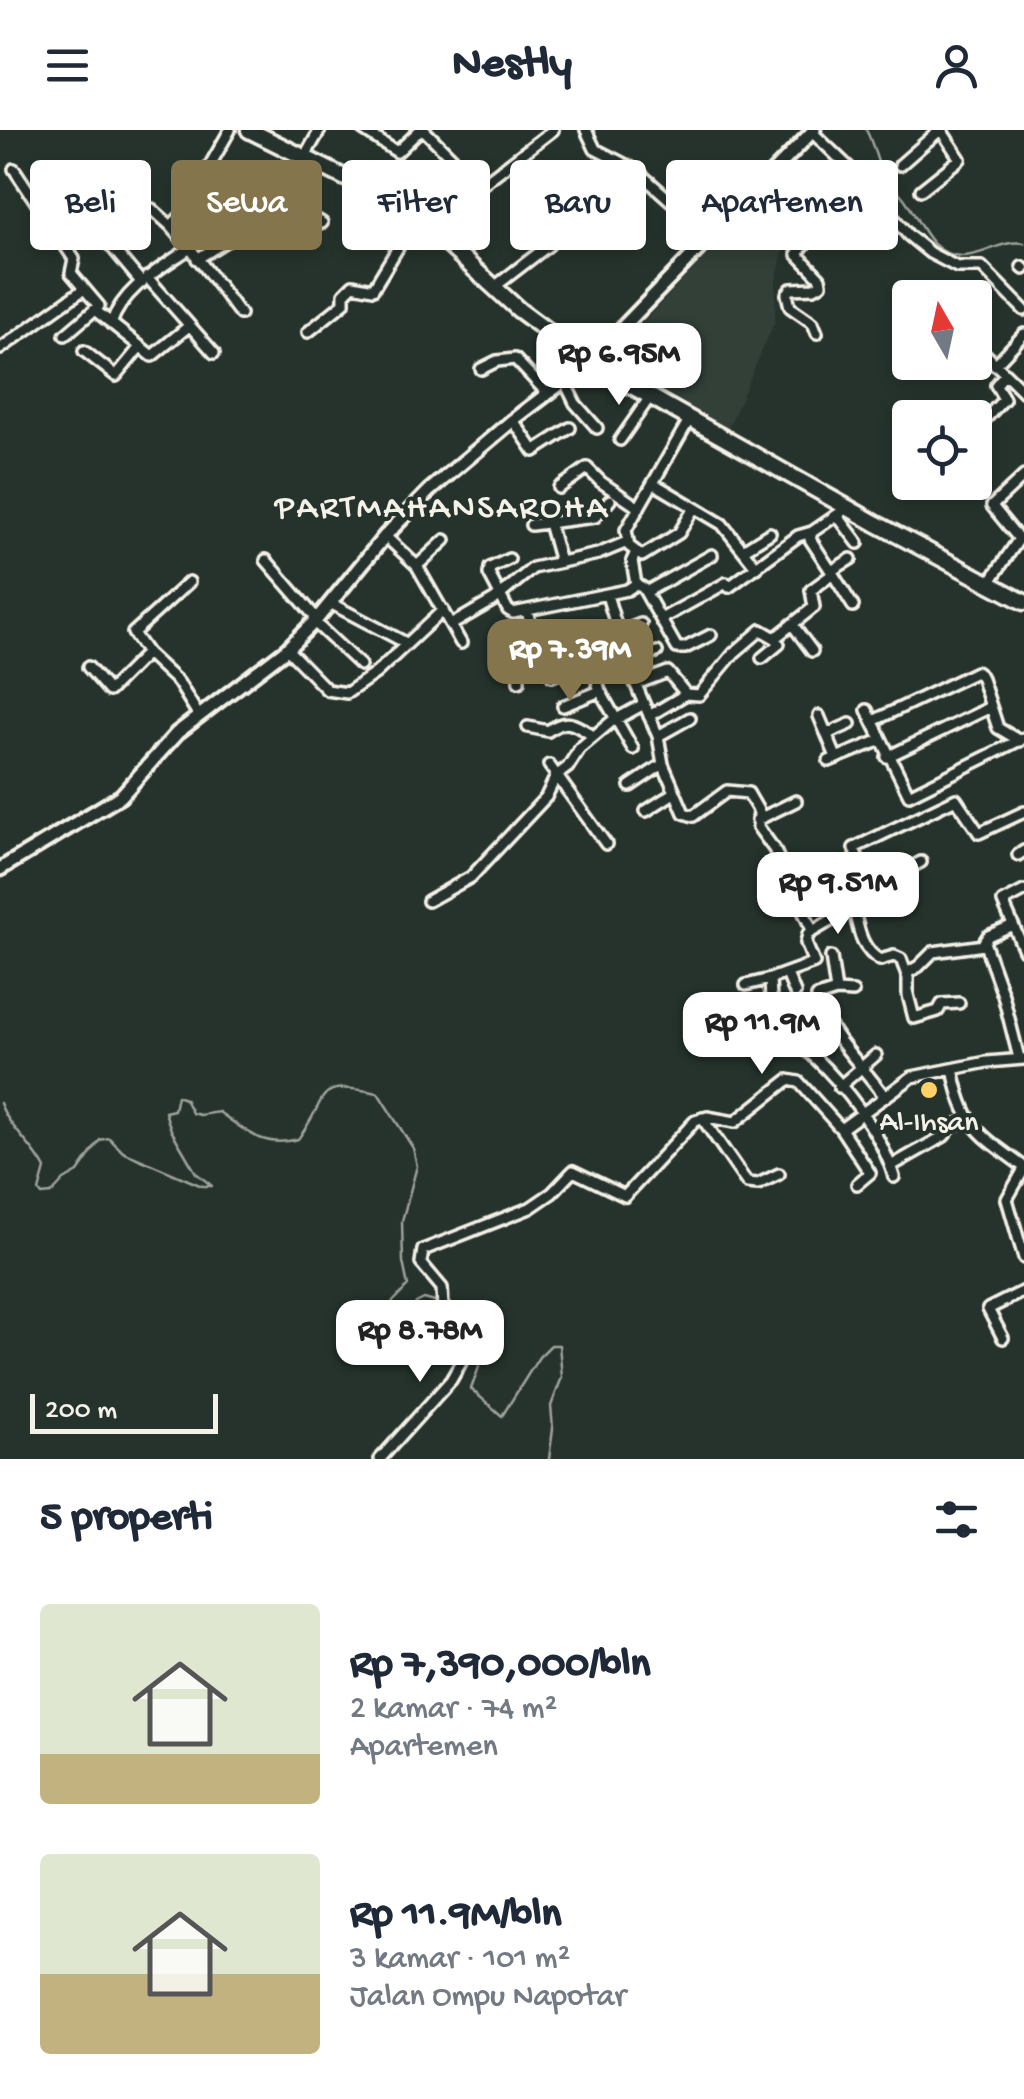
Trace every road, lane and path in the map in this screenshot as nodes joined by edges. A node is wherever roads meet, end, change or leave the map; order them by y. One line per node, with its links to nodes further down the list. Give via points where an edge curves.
1 (230, 130): 11 (street)
2 (250, 130): 10 (highway)
3 (320, 130): 10 (street)
4 (422, 130): 8 (street, via 398,152); 12 (street)
5 (553, 130): 17 (street)
6 (586, 130): 19 (street, via 596,149 636,170)
7 (940, 130): 14 (street); 18 (street, via 960,159)
8 (366, 131)
9 (813, 131): 13 (main road); 36 (street, via 917,243 952,266 982,267)
10 (305, 156): 16 (highway)
11 (213, 160)
12 (453, 160)
13 (786, 160)
14 (900, 166)
15 (14, 169): 34 (street, via 74,258 71,273)
16 (342, 174)
17 (490, 178)
18 (921, 190)
19 (666, 196)
20 (152, 209): 21 (street)
21 (171, 225)
22 (117, 250): 32 (street)
23 (181, 250): 32 (street)
24 (191, 250): 31 (street)
25 (211, 250): 31 (street)
26 (396, 250): 42 (street, via 372,289 353,285 342,305)
27 (454, 250): 33 (highway)
28 (541, 250): 33 (street)
29 (701, 250): 50 (main road)
30 (800, 250): 43 (street, via 820,284 787,294 790,308 813,322)
31 (198, 258): 38 (street)
32 (144, 280): 40 (street); 41 (street)
33 (493, 288): 50 (highway)
34 (84, 289): 35 (street); 37 (street, via 99,306)
35 (63, 306): 39 (street); 47 (street)
36 (1024, 310)
37 (96, 311): 39 (street); 40 (street)
38 (240, 314)
39 (79, 322): 45 (street)
40 (111, 324): 46 (street)
41 (188, 326): 46 (street, via 155,355); 49 (street)
42 (308, 332)
43 (817, 334)
44 (1024, 334): 52 (street)
45 (64, 335)
46 (139, 348): 48 (street, via 116,376)
47 (0, 349)
48 (84, 350)
49 (214, 353)
50 (590, 362): 55 (main road); 58 (highway)
51 (992, 362): 52 (street)
52 (995, 365): 54 (street)
53 (480, 369): 57 (street, via 514,359)
54 (1004, 374): 56 (street); 59 (street, via 996,384 1004,399)
55 (564, 380): 57 (main road); 63 (street)
56 (1023, 390)
57 (547, 394): 60 (main road)
58 (650, 397): 61 (highway); 64 (street)
59 (992, 412)
60 (512, 420): 62 (street, via 534,451); 76 (main road)
61 (689, 420): 66 (street); 71 (highway)
62 (570, 428)
63 (598, 428)
64 (620, 440)
65 (1024, 476): 91 (street, via 992,507 1019,538)
66 (653, 483): 69 (street); 70 (street)
67 (560, 488): 69 (street, via 587,468)
68 (610, 500): 72 (street, via 595,517)
69 (639, 508): 78 (street)
70 (694, 508): 80 (street, via 726,528); 81 (street, via 676,536)
71 (842, 512): 75 (street); 79 (street); 91 (highway)
72 (549, 523): 73 (street); 86 (street)
73 (531, 525)
74 (770, 532): 80 (street)
75 (812, 532): 88 (street); 89 (street)
76 (385, 536): 87 (street); 97 (main road)
77 (446, 540): 87 (street)
78 (627, 542): 81 (street); 86 (street)
79 (858, 543)
80 (743, 550): 88 (street)
81 (636, 554): 92 (street)
82 (712, 555): 93 (street)
83 (509, 559): 94 (street, via 489,570)
84 (266, 560): 102 (street)
85 (850, 560): 89 (street)
86 (560, 562): 94 (street, via 533,568)
87 (417, 566): 99 (street)
88 (757, 568): 101 (street)
89 (832, 573): 98 (street); 104 (street, via 812,589 815,606)
90 (188, 582): 115 (street, via 133,630)
91 (989, 583): 96 (highway)
92 (636, 584): 93 (street); 95 (street)
93 (646, 592): 101 (street)
94 (500, 595): 100 (street, via 510,612); 105 (street)
95 (607, 595): 100 (street); 106 (street)
96 (1023, 599)
97 (330, 604): 102 (main road); 109 (street)
98 (853, 606)
99 (443, 610): 105 (street); 109 (street)
100 (527, 611): 108 (street)
101 (661, 619): 107 (street, via 677,648)
102 (316, 620): 112 (main road); 119 (street)
103 (641, 624): 106 (street)
104 (792, 624): 111 (street); 113 (street)
105 (451, 625): 110 (street)
106 (618, 632): 117 (street)
107 (711, 635)
108 (534, 642): 118 (street, via 580,631); 122 (street, via 518,648)
109 (406, 643): 112 (street, via 357,688 340,693 327,690)
110 (461, 643)
111 (780, 645): 116 (street); 125 (street, via 762,630 699,694)
112 (287, 649): 130 (main road)
113 (812, 651)
114 (657, 652): 117 (street)
115 (147, 653): 120 (street, via 110,691); 130 (street, via 178,682)
116 (762, 658)
117 (626, 660): 123 (street)
118 (589, 662): 121 (street); 124 (street)
119 (360, 665)
120 (88, 666)
121 (552, 676)
122 (519, 682)
123 (636, 684): 125 (street, via 667,672); 126 (street)
124 (600, 691): 127 (street); 134 (street)
125 (686, 694): 131 (street)
126 (644, 704): 131 (street); 134 (street)
127 (563, 706)
128 (991, 707): 135 (street, via 976,672); 141 (street, via 1000,732); 144 (street)
129 (867, 710): 135 (street)
130 (200, 716): 156 (main road, via 121,796)
131 (649, 716): 140 (street)
132 (818, 716): 138 (street)
133 (690, 718): 140 (street)
134 (616, 720): 139 (street); 143 (street)
135 (873, 722): 142 (street)
136 (850, 724): 138 (street)
137 (528, 727): 139 (street, via 548,731 562,722)
138 (827, 734): 142 (street, via 832,759)
139 (594, 736): 147 (street)
140 (658, 736): 145 (street)
141 (1022, 739): 144 (street, via 912,795)
142 (880, 740): 144 (street)
143 (633, 749)
144 (888, 757)
145 (663, 764): 148 (street); 149 (street)
146 (548, 765): 147 (street)
147 (556, 776): 154 (street); 159 (street, via 546,796 474,874)
148 (630, 786)
149 (674, 792): 151 (street); 153 (street, via 689,816 727,791 741,790 760,812)
150 (796, 801): 153 (street)
151 (646, 811)
152 (1024, 812): 157 (street, via 979,833 956,799 854,848)
153 (757, 820): 162 (street)
154 (606, 844)
155 (921, 862): 157 (street)
156 (0, 869)
157 (869, 889): 160 (street, via 871,896)
158 (1024, 891): 161 (street, via 1003,902)
159 (428, 900)
160 (852, 906): 162 (street); 166 (street, via 867,950 880,960 900,957)
161 (1013, 925): 163 (street, via 988,936); 164 (street)
162 (812, 930): 167 (street, via 806,940 814,963)
163 (984, 945): 166 (street, via 933,952); 177 (street)
164 (1024, 950)
165 (830, 958): 170 (street)
166 (907, 973): 173 (street, via 915,1019)
167 (787, 974): 168 (street); 172 (street)
168 (770, 979): 169 (street); 174 (street)
169 (746, 985)
170 (836, 992): 171 (street); 178 (street, via 817,996 840,1043)
171 (853, 992)
172 (795, 994)
173 (959, 1002)
174 (772, 1019): 175 (street, via 757,1022 730,1049); 180 (street)
175 (716, 1045)
176 (876, 1056): 178 (street)
177 (1022, 1058): 179 (street)
178 (863, 1066): 180 (street); 181 (street)
179 (953, 1069): 181 (street, via 912,1077); 184 (street)
180 (839, 1086): 182 (street)
181 (886, 1096): 182 (street)
182 (862, 1114): 185 (street); 186 (street)
183 (702, 1118): 185 (street, via 735,1122 792,1079); 188 (street, via 747,1183); 194 (street, via 625,1196 573,1171 530,1208 423,1250 421,1262 442,1291 462,1349 460,1368)
184 (968, 1121): 186 (street); 187 (street)
185 (841, 1129): 190 (street, via 870,1172)
186 (890, 1166): 189 (street)
187 (1024, 1168): 191 (street, via 1007,1199)
188 (778, 1174)
189 (894, 1177)
190 (857, 1184)
191 (1024, 1258)
192 (1024, 1291): 193 (street, via 989,1306)
193 (1004, 1338)
194 (380, 1459)

